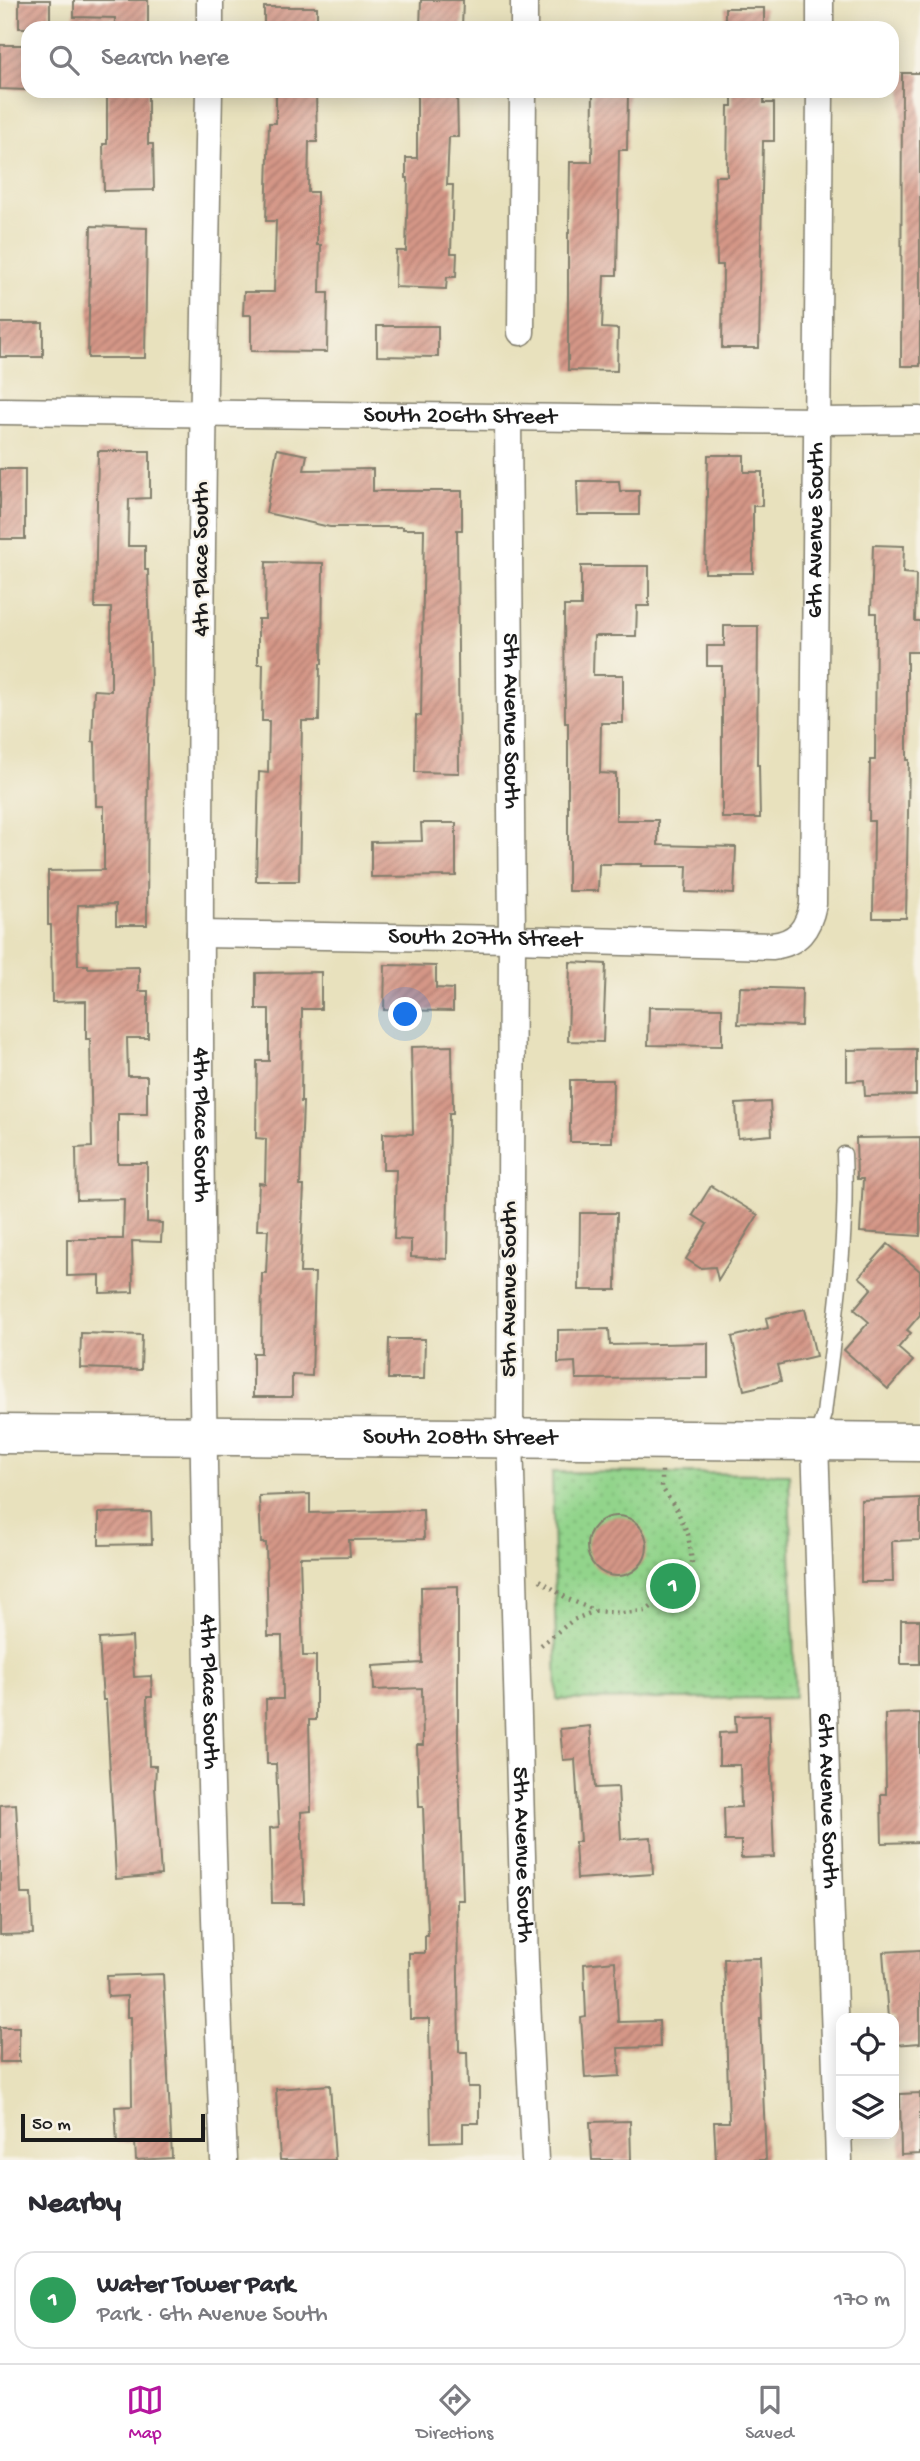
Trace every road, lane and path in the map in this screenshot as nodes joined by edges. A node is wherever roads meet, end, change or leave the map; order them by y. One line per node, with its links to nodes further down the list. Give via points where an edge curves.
1 (211, 0): 4 (street)
2 (524, 0): 5 (street)
3 (820, 0): 6 (street)
4 (210, 21)
5 (524, 21)
6 (820, 21)
7 (209, 98): 12 (street, 4th Place South)
8 (523, 98): 10 (street)
9 (820, 98): 15 (street, 6th Avenue South)
10 (521, 332)
11 (0, 411): 12 (street, South 206th Street)
12 (202, 413): 13 (street, South 206th Street); 16 (street, 4th Place South)
13 (508, 417): 15 (street, South 206th Street); 17 (street, 5th Avenue South)
14 (920, 420): 15 (street, South 206th Street)
15 (819, 421): 18 (street, 6th Avenue South, via 813,904 809,925 787,944)
16 (200, 934): 17 (street, South 207th Street); 21 (street, 4th Place South)
17 (512, 939): 18 (street, South 207th Street); 22 (street, 5th Avenue South)
18 (772, 946)
19 (844, 1154): 24 (lane, via 843,1250 824,1414)
20 (0, 1434): 21 (street, South 208th Street)
21 (202, 1436): 22 (street, South 208th Street); 29 (street, 4th Place South)
22 (510, 1438): 23 (street, South 208th Street); 26 (street, 5th Avenue South)
23 (663, 1440): 24 (street, South 208th Street); 27 (path, via 662,1488 688,1534 692,1562 683,1582 646,1611)
24 (814, 1442): 25 (street, South 208th Street); 31 (street, 6th Avenue South)
25 (920, 1442)
26 (513, 1556): 27 (path, via 568,1599); 28 (street, 5th Avenue South)
27 (596, 1611): 28 (path, via 573,1620)
28 (516, 1664): 30 (street, 5th Avenue South)
29 (223, 2160)
30 (535, 2160)
31 (839, 2160)

